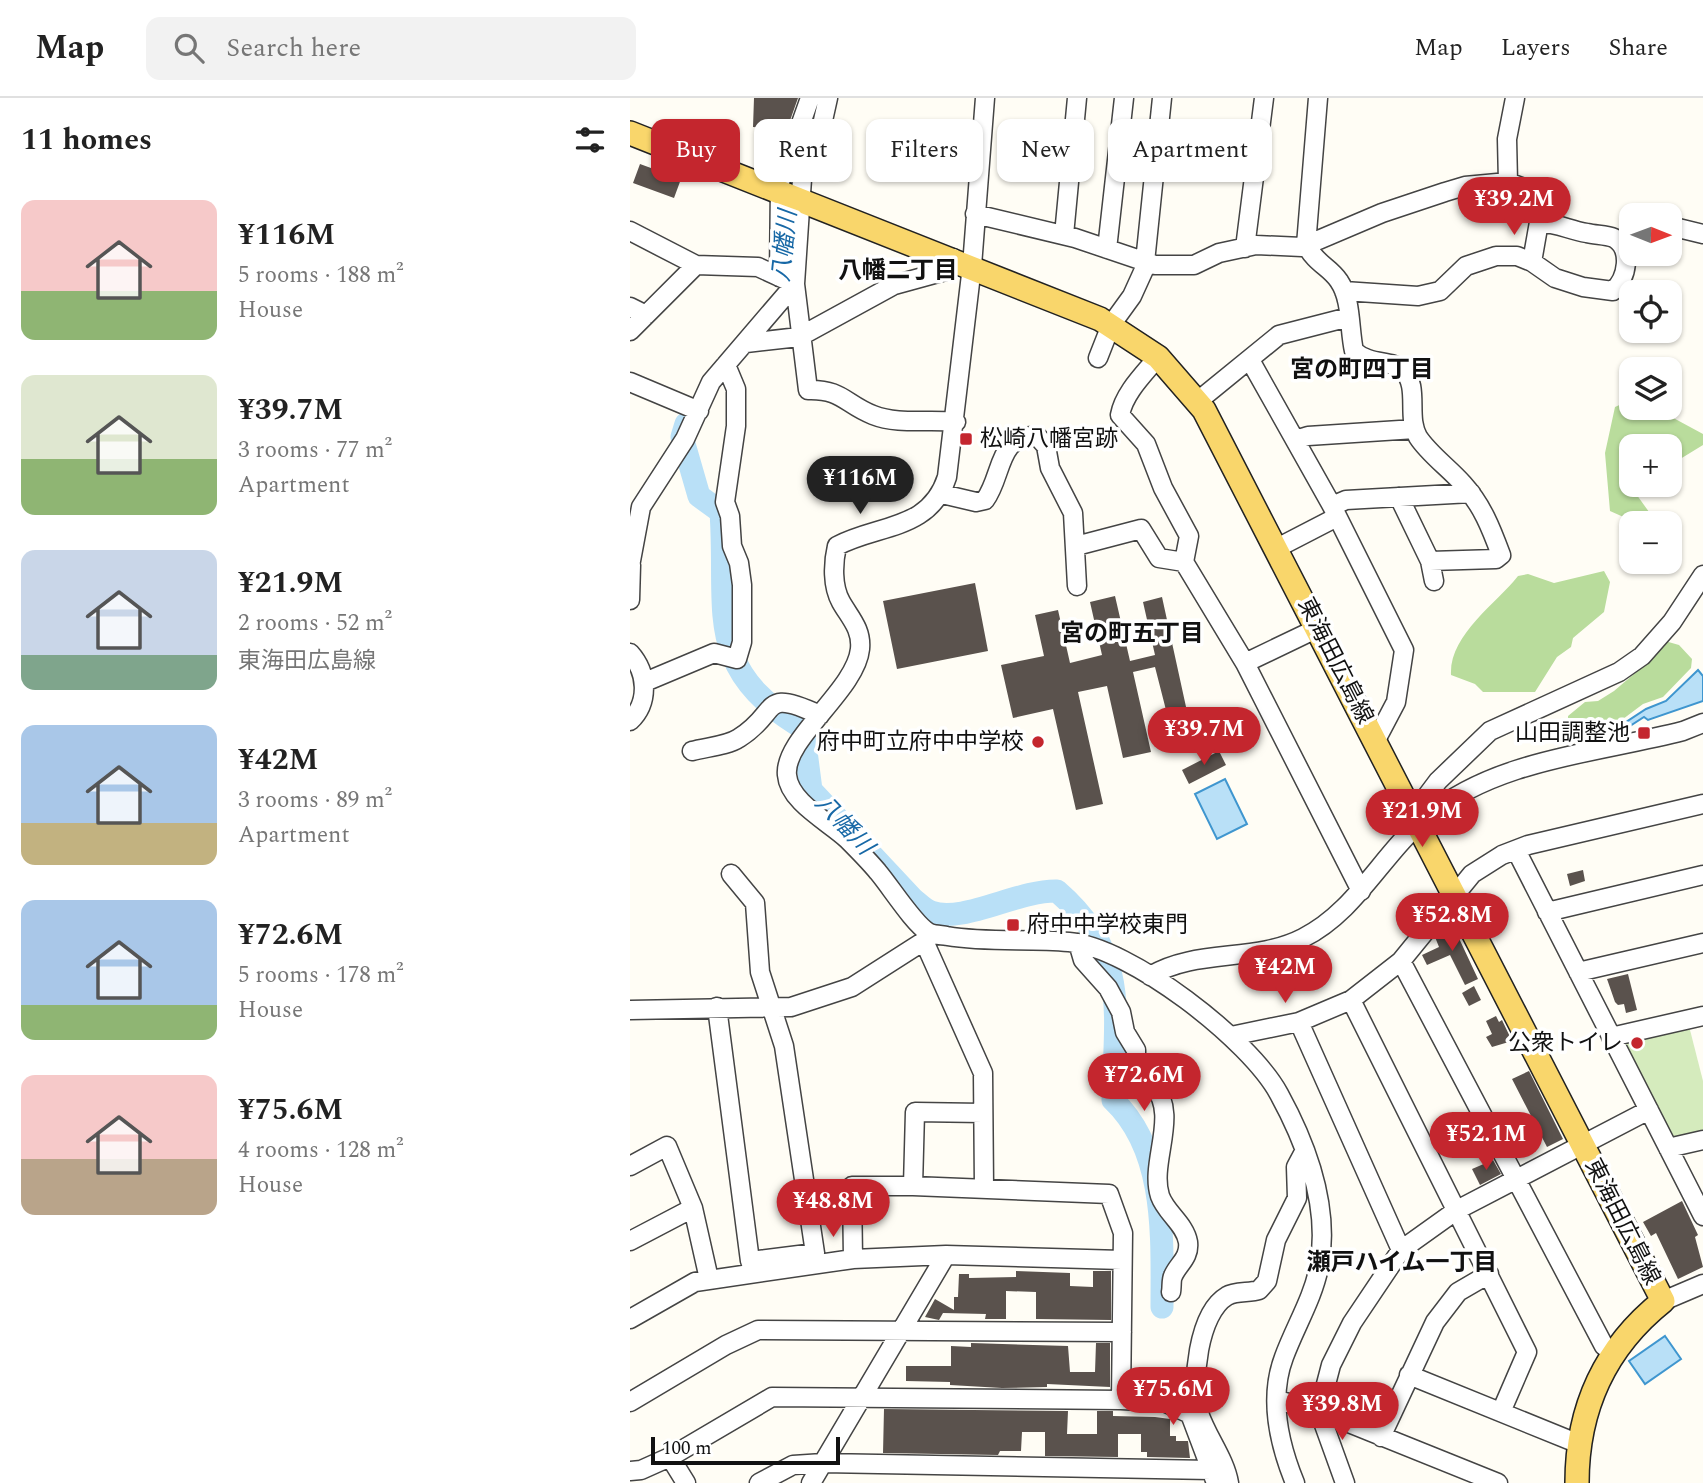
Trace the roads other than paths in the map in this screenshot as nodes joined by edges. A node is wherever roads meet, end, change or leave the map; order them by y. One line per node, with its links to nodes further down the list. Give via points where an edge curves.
1 (810, 98): 12 (street)
2 (828, 98): 12 (street, via 802,179)
3 (985, 98): 13 (street)
4 (1077, 98): 18 (street)
5 (1124, 98): 23 (street)
6 (1162, 98): 25 (street)
7 (1264, 98): 22 (street)
8 (1318, 98): 21 (street)
9 (1515, 98): 11 (street, via 1507,139)
10 (630, 133): 12 (main road, 東海田広島線)
11 (1508, 182): 14 (street, via 1524,188); 21 (street, via 1445,192)
12 (789, 195): 24 (main road, 東海田広島線); 28 (street)
13 (975, 214): 18 (street); 24 (street)
14 (1539, 222): 20 (street); 26 (street)
15 (1682, 229): 17 (street)
16 (630, 231): 27 (street)
17 (1703, 234)
18 (1064, 235): 23 (street)
19 (1619, 236): 20 (street)
20 (1614, 238): 26 (street, via 1627,266 1622,284 1614,291 1555,278)
21 (1306, 245): 22 (street); 29 (street, via 1314,260 1339,279)
22 (1245, 248): 25 (street, via 1194,265)
23 (1107, 249): 25 (street)
24 (963, 262): 32 (main road, 東海田広島線); 34 (street, via 894,285); 43 (street)
25 (1146, 262): 32 (street, via 1132,296)
26 (1532, 262): 29 (street, via 1496,256 1466,266 1440,291 1418,296)
27 (696, 265): 28 (street, via 758,267); 30 (street)
28 (787, 281): 34 (street); 35 (street)
29 (1344, 291): 31 (street)
30 (638, 311): 33 (street)
31 (1349, 317): 38 (street, via 1279,335); 44 (street, via 1354,351 1365,360 1393,364 1412,385)
32 (1111, 325): 36 (main road, 東海田広島線); 37 (street)
33 (630, 331)
34 (799, 337): 35 (street); 43 (street, via 808,390 829,389 872,415 892,420)
35 (746, 343): 39 (street)
36 (1158, 357): 41 (main road, 東海田広島線); 53 (street, via 1120,415 1146,444 1189,536)
37 (1098, 358)
38 (1250, 360): 41 (street); 45 (street)
39 (726, 365): 42 (street, via 711,382); 62 (street, via 736,389 736,426 725,502 739,563 742,642 737,659 714,653)
40 (630, 382): 42 (street)
41 (1198, 401): 51 (main road, 東海田広島線)
42 (699, 411): 54 (street, via 641,507)
43 (956, 422): 47 (street)
44 (1415, 429): 45 (street); 46 (street)
45 (1295, 440): 49 (street)
46 (1471, 493): 48 (street); 52 (street, via 1482,507 1501,555)
47 (942, 494): 50 (street, via 985,500 1010,444 1023,436 1037,436 1046,446 1050,468 1073,513); 63 (street, via 918,516 837,546 833,564 839,599 857,625 860,647 856,665)
48 (1399, 497): 49 (street, via 1346,500); 52 (street)
49 (1334, 511): 51 (street); 66 (street, via 1404,650 1396,702)
50 (1076, 547): 53 (street, via 1141,529 1159,558); 57 (street)
51 (1277, 548): 59 (main road, 東海田広島線)
52 (1430, 561): 56 (street)
53 (1184, 562): 61 (street)
54 (631, 565): 58 (street)
55 (1703, 575): 69 (street, via 1672,622 1642,656 1619,672 1490,731 1438,781 1423,801)
56 (1434, 581)
57 (1077, 586)
58 (630, 600)
59 (1318, 628): 61 (street); 66 (main road, 東海田広島線)
60 (630, 653): 62 (street, via 641,666)
61 (1245, 663): 73 (street)
62 (645, 682): 64 (street)
63 (820, 715): 67 (street, via 791,702 776,702 737,740); 76 (street, via 795,749 786,773 792,792 878,872)
64 (630, 721)
65 (1703, 723): 69 (street, via 1485,781 1453,797)
66 (1376, 740): 69 (main road, 東海田広島線)
67 (692, 751)
68 (1703, 804): 70 (street)
69 (1418, 824): 73 (street); 74 (main road, 東海田広島線)
70 (1516, 850): 74 (street, via 1472,874); 75 (street)
71 (731, 874): 83 (street, via 755,903 760,972)
72 (1703, 875): 75 (street)
73 (1360, 891): 81 (street, via 1328,925 1276,950 1190,960)
74 (1455, 895): 79 (street); 93 (main road, 東海田広島線)
75 (1547, 912): 80 (street)
76 (926, 936): 77 (street); 83 (street, via 852,987 791,1007); 91 (street, via 983,1073)
77 (1078, 943): 81 (street, via 1111,953); 111 (street, via 1083,960 1108,988 1121,1012 1125,1032 1136,1050 1136,1071 1153,1085 1161,1100 1164,1116 1157,1182 1161,1199 1188,1243)
78 (1703, 943): 80 (street)
79 (1401, 961): 82 (street); 97 (street)
80 (1578, 972): 89 (street)
81 (1150, 976): 88 (street)
82 (1351, 1000): 87 (street); 101 (street)
83 (771, 1006): 84 (street); 84 (street, via 783,1046 816,1253 750,1261)
84 (717, 1007): 85 (street)
85 (631, 1013)
86 (1703, 1016): 89 (street)
87 (1299, 1021): 88 (street); 104 (street)
88 (1231, 1036): 95 (street, via 1279,1093)
89 (1611, 1037): 90 (street)
90 (1648, 1110): 93 (street); 94 (street)
91 (983, 1113): 98 (street, via 915,1112); 99 (street)
92 (1703, 1140): 94 (street)
93 (1582, 1144): 97 (street); 112 (main road, 東海田広島線)
94 (1668, 1148): 102 (street)
95 (1304, 1152): 120 (street, via 1320,1206 1321,1249 1311,1292 1279,1371); 134 (street, via 1296,1167 1297,1198 1276,1240 1267,1281 1259,1290 1229,1294 1213,1309 1202,1335 1196,1393 1199,1411)
96 (630, 1166): 100 (street, via 667,1146)
97 (1518, 1179): 101 (street); 116 (street, via 1604,1346)
98 (913, 1186): 99 (street); 106 (street, via 852,1186)
99 (984, 1188): 107 (street, via 1110,1195 1123,1233)
100 (694, 1208): 103 (street); 109 (street)
101 (1457, 1210): 104 (street); 108 (street)
102 (1703, 1216)
103 (630, 1241)
104 (1401, 1250): 122 (street, via 1352,1323 1331,1365)
105 (946, 1255): 106 (street); 107 (street); 114 (street)
106 (853, 1259): 109 (street)
107 (1122, 1260): 115 (street)
108 (1489, 1275): 117 (street, via 1458,1292 1435,1322); 123 (street, via 1527,1352)
109 (709, 1279): 113 (street, via 695,1282)
110 (1703, 1284): 112 (street)
111 (1171, 1292)
112 (1663, 1301): 116 (main road, 東海田広島線)
113 (630, 1319)
114 (904, 1330): 115 (street); 118 (street); 121 (street, via 758,1330)
115 (1122, 1332): 119 (street)
116 (1613, 1353): 125 (main road, 東海田広島線, via 1588,1403)
117 (1409, 1375): 123 (street); 124 (street)
118 (863, 1396): 119 (street); 126 (street, via 772,1397); 127 (street)
119 (1121, 1400): 130 (street, via 1164,1402 1190,1414)
120 (1277, 1400): 122 (street); 135 (street, via 1281,1444)
121 (630, 1402)
122 (1319, 1411): 124 (street); 136 (street)
123 (1500, 1412): 125 (street)
124 (1381, 1437): 137 (street)
125 (1579, 1444): 138 (main road, 東海田広島線)
126 (670, 1457): 128 (street); 131 (street)
127 (822, 1464): 129 (street); 132 (street, via 793,1465); 133 (street)
128 (630, 1471)
129 (999, 1475): 130 (street)
130 (1214, 1477)
131 (685, 1483)
132 (759, 1483)
133 (811, 1483)
134 (1229, 1483)
135 (1295, 1483)
136 (1346, 1483)
137 (1498, 1483)
138 (1577, 1483)

